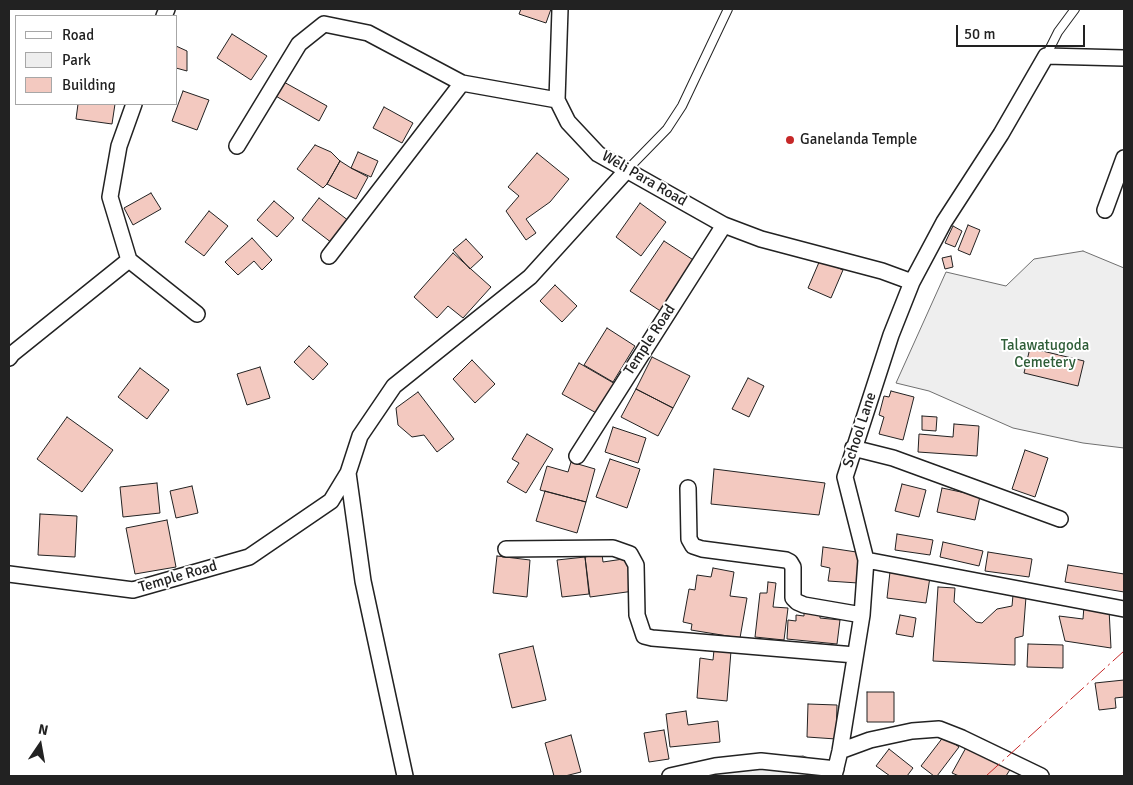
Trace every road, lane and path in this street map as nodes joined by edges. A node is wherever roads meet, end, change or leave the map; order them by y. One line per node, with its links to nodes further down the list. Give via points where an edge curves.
1 (560, 9): 7 (street, Weli Para Road)
2 (728, 9): 11 (lane, via 682,106 667,129)
3 (1075, 9): 4 (lane)
4 (1046, 56): 5 (street); 16 (street, School Lane, via 944,222)
5 (1124, 58)
6 (462, 83): 7 (street); 9 (street, via 368,34 324,24 299,44); 14 (street)
7 (557, 100): 11 (street, Weli Para Road, via 568,122 598,154)
8 (134, 105): 15 (street, via 119,146 110,197)
9 (237, 146)
10 (1124, 158): 12 (street)
11 (627, 170): 13 (street, Weli Para Road); 21 (street, via 530,276 394,386 360,436)
12 (1105, 210)
13 (724, 225): 16 (street, via 760,239); 20 (street, Temple Road)
14 (329, 256)
15 (129, 260): 17 (street); 18 (street)
16 (912, 282): 19 (street, School Lane)
17 (197, 314)
18 (10, 354)
19 (853, 448): 23 (street, via 893,458); 25 (street, School Lane, via 845,477)
20 (577, 456)
21 (348, 473): 26 (street, Temple Road, via 330,500 249,557 133,590); 32 (street, via 363,581)
22 (688, 488): 28 (street, via 693,546 786,560 793,567 793,598 797,602)
23 (1060, 519)
24 (506, 549): 29 (street, via 613,548 630,554 636,565 637,615 644,636)
25 (866, 560): 27 (street); 28 (street, School Lane)
26 (9, 574)
27 (1124, 609)
28 (862, 615): 29 (street, School Lane)
29 (855, 655): 30 (street, School Lane)
30 (840, 751): 31 (street, School Lane); 34 (street, via 887,736 939,729)
31 (835, 772): 33 (street, via 761,761 715,766)
32 (406, 776)
33 (670, 776)
34 (1041, 776)

